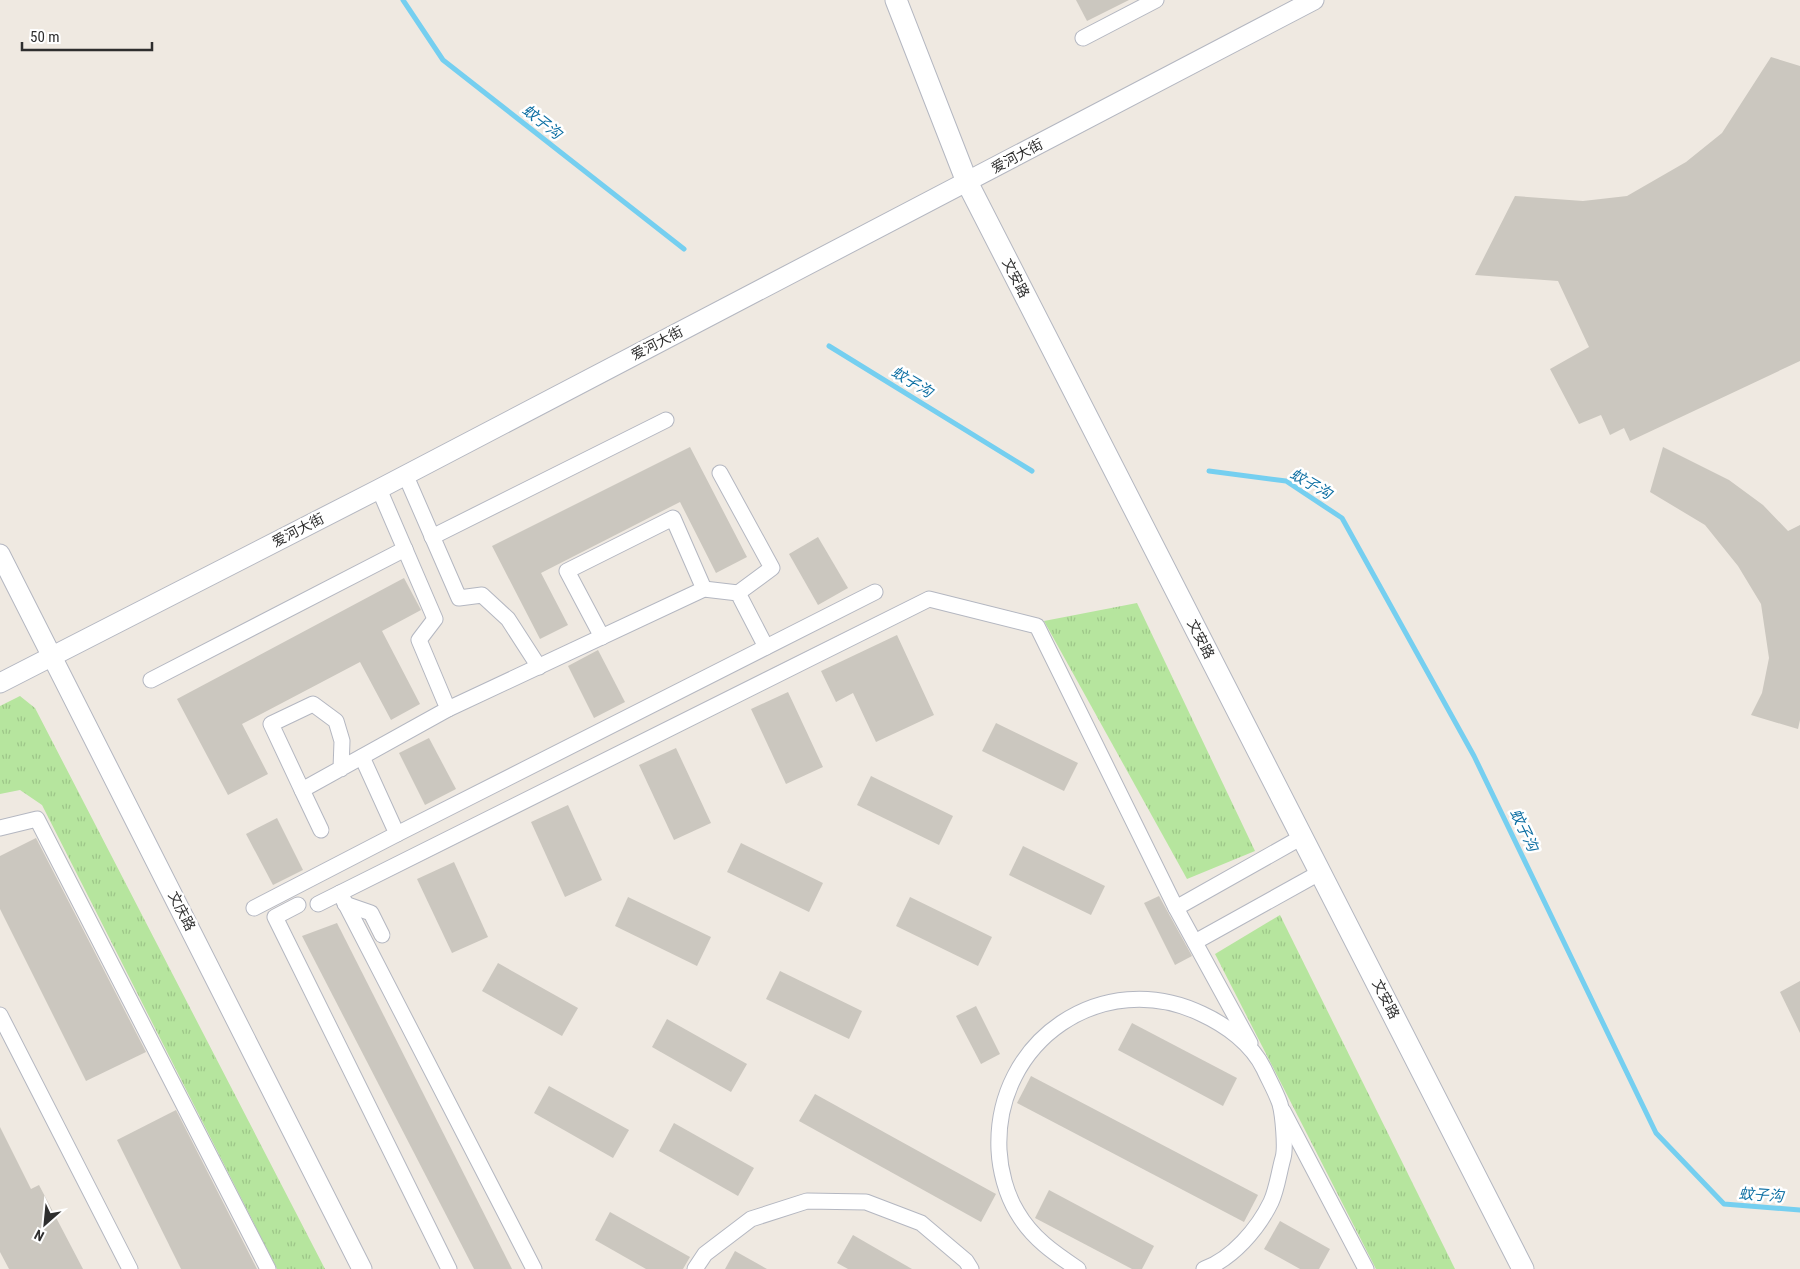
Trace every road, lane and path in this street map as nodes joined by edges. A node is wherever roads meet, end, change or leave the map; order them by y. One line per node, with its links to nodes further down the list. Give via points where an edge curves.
1 (896, 0): 5 (main road, 文安路)
2 (1156, 0): 4 (street)
3 (1314, 0): 5 (street, 爱河大街)
4 (1083, 38)
5 (967, 182): 8 (street, 爱河大街); 29 (main road, 文安路)
6 (666, 420): 10 (street)
7 (720, 473): 14 (street, via 772,568)
8 (405, 474): 9 (street, 爱河大街); 10 (street)
9 (379, 488): 11 (street); 18 (street, 爱河大街)
10 (432, 537): 19 (street, via 459,598 482,595 508,619)
11 (405, 549): 20 (street); 22 (street, via 435,619 419,640)
12 (0, 554): 18 (street, 文庆路)
13 (704, 589): 14 (street); 16 (street); 16 (street, via 673,518 567,571)
14 (738, 592): 17 (street)
15 (875, 592): 17 (street)
16 (602, 637): 19 (street)
17 (766, 647): 28 (street)
18 (54, 657): 21 (street, 爱河大街); 43 (street, 文庆路)
19 (539, 667): 22 (street)
20 (151, 680)
21 (0, 683)
22 (448, 710): 23 (street)
23 (362, 757): 24 (street); 28 (street)
24 (341, 769): 25 (street); 25 (street, via 342,741 336,721 313,704 271,724)
25 (302, 790): 27 (street)
26 (0, 828): 42 (street, via 37,819)
27 (321, 830)
28 (397, 834): 34 (street)
29 (1302, 837): 30 (main road, 文安路); 35 (street)
30 (1321, 872): 37 (street); 51 (main road, 文安路)
31 (343, 898): 32 (street); 35 (street, via 929,599 1037,626); 36 (street, via 371,913); 45 (street)
32 (318, 904)
33 (298, 905): 44 (street, via 275,917)
34 (254, 908)
35 (1176, 908): 37 (street)
36 (382, 935)
37 (1194, 942): 39 (street)
38 (0, 1015): 41 (street)
39 (1259, 1060): 40 (street); 48 (street, via 1224,1024 1179,1003 1130,998 1082,1010 1041,1038 1012,1078 998,1126 1000,1170 1016,1212 1044,1247)
40 (1280, 1105): 49 (street, via 1284,1154 1271,1202 1246,1239); 50 (street)
41 (130, 1269)
42 (268, 1269)
43 (362, 1269)
44 (449, 1269)
45 (534, 1269)
46 (695, 1269): 47 (street, via 705,1254 751,1219 807,1200 866,1202 921,1223 966,1261)
47 (971, 1269)
48 (1078, 1269)
49 (1204, 1269)
50 (1366, 1269)
51 (1524, 1269)

